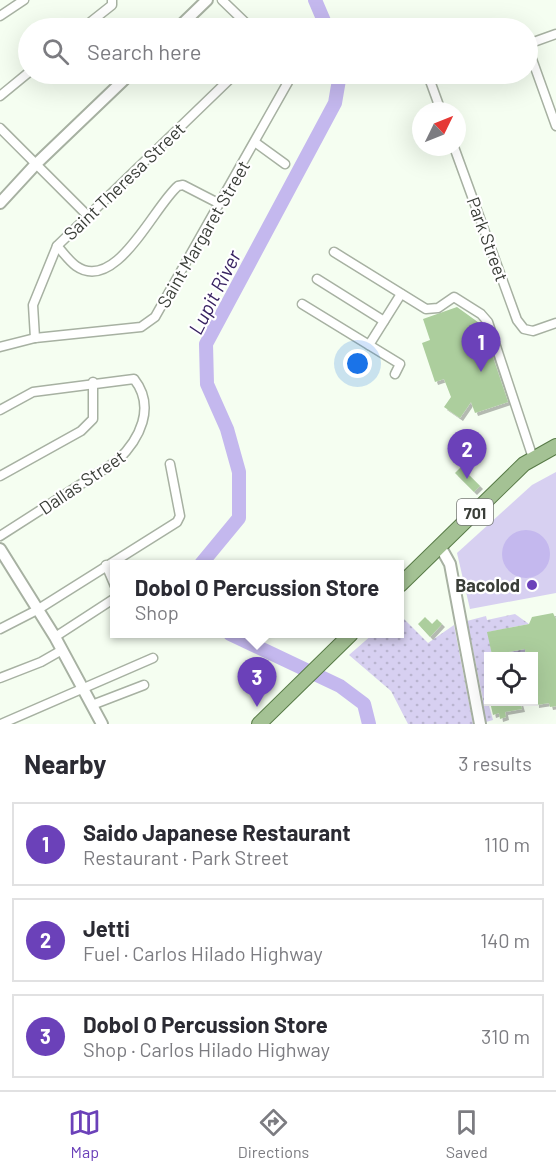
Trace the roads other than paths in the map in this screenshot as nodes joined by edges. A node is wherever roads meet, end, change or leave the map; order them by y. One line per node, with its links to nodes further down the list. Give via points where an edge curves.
1 (24, 0): 5 (street)
2 (112, 0): 6 (street, via 112,5)
3 (207, 0): 7 (street)
4 (222, 0): 8 (street)
5 (0, 16)
6 (95, 18)
7 (188, 18)
8 (241, 18)
9 (556, 34): 10 (street)
10 (538, 42)
11 (538, 75): 19 (street)
12 (18, 81): 17 (street)
13 (120, 84): 24 (street)
14 (225, 84): 27 (street, Saint Theresa Street)
15 (287, 84): 21 (street, Saint Margaret Street)
16 (431, 84): 18 (street)
17 (0, 96)
18 (438, 102)
19 (556, 126)
20 (0, 128): 24 (street)
21 (256, 143): 23 (street); 26 (street, Saint Margaret Street)
22 (457, 156): 34 (street, Park Street, via 517,320 524,329 533,331)
23 (285, 164)
24 (35, 165): 25 (street); 27 (street)
25 (0, 203)
26 (218, 203): 28 (street, via 178,186 122,258 103,269 77,266); 35 (street, Saint Margaret Street, via 166,300 148,322 141,327)
27 (88, 216): 28 (street, Saint Theresa Street)
28 (57, 246): 35 (street, Saint Theresa Street, via 33,305)
29 (334, 252): 31 (street)
30 (317, 279): 33 (street)
31 (401, 294): 33 (street); 42 (street, via 432,309 454,297 485,318)
32 (302, 304): 36 (street)
33 (384, 321): 36 (street)
34 (556, 323)
35 (35, 338): 37 (street, Saint Margaret Street)
36 (369, 345): 38 (street, via 400,364)
37 (0, 347)
38 (395, 374)
39 (93, 382): 40 (street, via 33,392); 44 (street, via 93,419 81,431); 45 (street, Dallas Street, via 134,379 144,396 143,423 132,447 99,474)
40 (0, 410)
41 (556, 446): 42 (main road, 701)
42 (533, 458): 46 (main road, 701)
43 (170, 464): 48 (street, via 180,516 177,522)
44 (0, 477)
45 (0, 537)
46 (440, 546): 52 (main road, 701); 67 (street, via 450,564)
47 (0, 549): 54 (street)
48 (114, 560)
49 (110, 563): 50 (street)
50 (106, 565): 51 (street); 54 (street)
51 (110, 576)
52 (404, 580)
53 (110, 601): 56 (street)
54 (37, 610): 55 (street); 56 (street)
55 (0, 629)
56 (55, 637): 58 (street)
57 (346, 638): 66 (main road)
58 (62, 650): 60 (street); 62 (street)
59 (153, 658): 62 (street)
60 (0, 678)
61 (144, 685): 63 (street)
62 (84, 690): 63 (street); 64 (street)
63 (92, 705): 65 (street)
64 (1, 724)
65 (102, 724)
66 (259, 724)
67 (480, 724)

